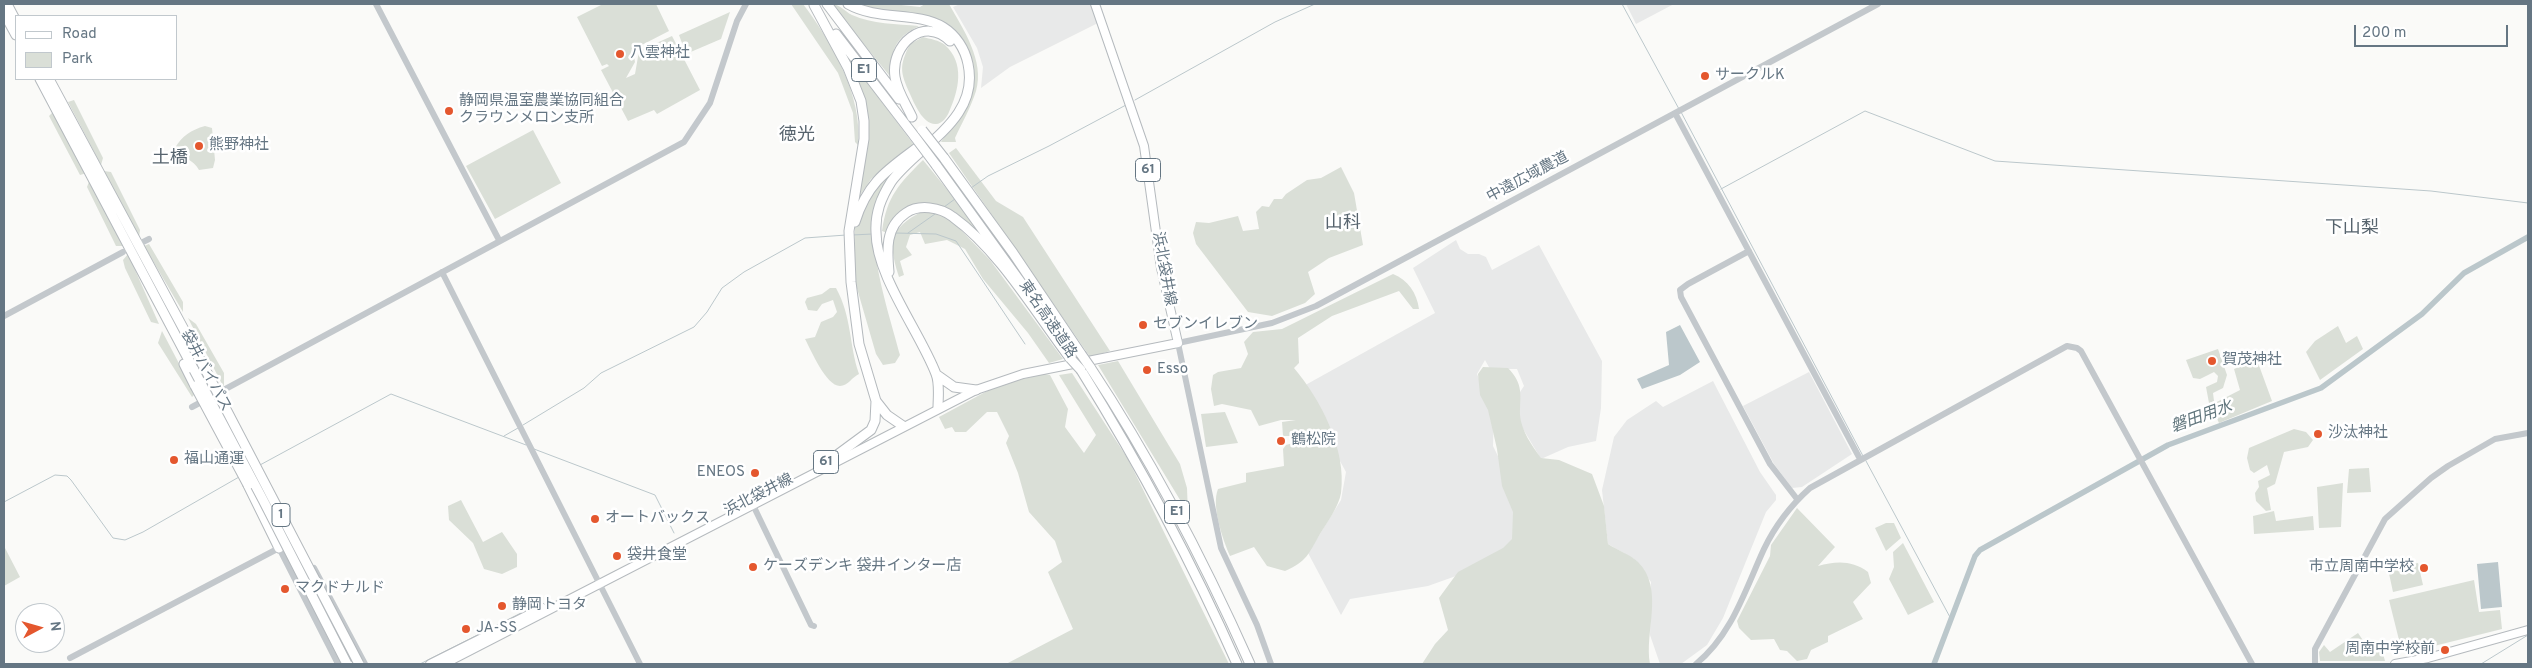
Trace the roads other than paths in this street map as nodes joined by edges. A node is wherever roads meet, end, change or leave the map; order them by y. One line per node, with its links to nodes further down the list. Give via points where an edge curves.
1 (7, 4): 10 (highway)
2 (376, 4): 17 (street)
3 (746, 4): 17 (street, via 710,103 684,142)
4 (813, 4): 20 (highway, via 848,68 864,121 849,231); 26 (highway, 東名高速道路 / E1, bridge, via 936,165)
5 (827, 4): 16 (highway, 東名高速道路 / E1)
6 (848, 4): 22 (highway, via 872,14 941,26 958,41 969,70 966,99 957,114 940,137 904,167 878,205 875,233 878,251)
7 (1095, 4): 25 (main road, 浜北袋井線 / 61, via 1144,146 1161,268)
8 (1878, 4): 15 (street, 中遠広域農道)
9 (4, 13): 11 (highway)
10 (15, 18)
11 (15, 33)
12 (41, 80): 14 (highway, 袋井バイパス / 1)
13 (49, 80): 14 (highway, 袋井バイパス / 1)
14 (60, 108): 23 (highway, 袋井バイパス / 1); 27 (highway, 袋井バイパス / 1)
15 (1675, 113): 18 (street); 25 (street, 中遠広域農道, via 1316,306 1272,323)
16 (912, 116): 20 (highway, via 895,78 894,66 903,44 915,34 938,32 953,44 963,63 964,81 960,97 954,111 937,132 878,178 861,201 852,231); 26 (highway, 東名高速道路 / E1, bridge, via 1013,252)
17 (499, 240): 21 (street)
18 (1749, 251): 36 (street); 37 (street, via 1688,284 1680,290 1681,297 1770,464)
19 (123, 252): 24 (street)
20 (850, 256): 30 (highway, via 860,344)
21 (442, 272): 31 (street); 41 (street)
22 (890, 281): 26 (highway, via 888,240 898,220 921,208 942,211 951,215 984,246); 28 (highway)
23 (154, 294): 40 (highway, bridge, via 160,316); 46 (highway, 袋井バイパス / 1, bridge)
24 (4, 316)
25 (1178, 343): 29 (main road, 浜北袋井線 / 61, via 1031,372); 54 (street, via 1221,548)
26 (1075, 357): 52 (highway, 東名高速道路 / E1, bridge, via 1166,514); 53 (highway, 東名高速道路 / E1, bridge, via 1090,368 1138,442 1223,603)
27 (205, 365): 39 (highway, bridge); 47 (highway, 袋井バイパス / 1, bridge)
28 (937, 376): 29 (highway, via 954,387); 32 (highway)
29 (976, 390): 32 (main road, 浜北袋井線 / 61)
30 (876, 401): 33 (highway, via 887,415); 35 (highway, via 871,430)
31 (192, 407)
32 (938, 408): 33 (main road, 浜北袋井線 / 61)
33 (903, 426): 35 (main road, 浜北袋井線 / 61); 38 (main road, 浜北袋井線 / 61)
34 (2528, 433): 57 (street, via 2496,439 2448,466 2385,519 2315,649)
35 (833, 458): 41 (main road, 浜北袋井線 / 61)
36 (1860, 459): 37 (street, via 1820,481); 56 (street, via 2067,346 2078,348)
37 (1797, 499): 55 (street, via 1764,548 1729,626 1715,646)
38 (753, 505): 41 (main road, 浜北袋井線 / 61); 42 (street)
39 (298, 538): 40 (street); 48 (street)
40 (279, 548): 44 (street); 45 (street)
41 (598, 583): 49 (main road, 浜北袋井線 / 61); 50 (main road, 浜北袋井線 / 61); 51 (street)
42 (814, 626)
43 (2528, 630): 58 (main road)
44 (70, 658)
45 (338, 664)
46 (347, 664)
47 (359, 664)
48 (365, 664)
49 (430, 664)
50 (444, 664)
51 (640, 664)
52 (1237, 664)
53 (1250, 664)
54 (1271, 664)
55 (1696, 664)
56 (2252, 664)
57 (2315, 664)
58 (2395, 664)

